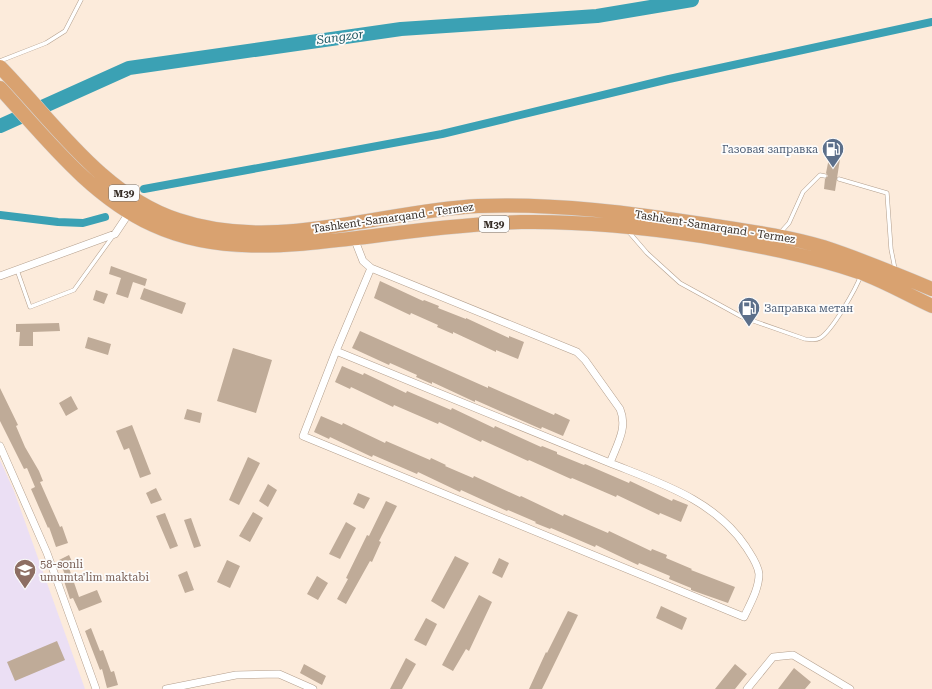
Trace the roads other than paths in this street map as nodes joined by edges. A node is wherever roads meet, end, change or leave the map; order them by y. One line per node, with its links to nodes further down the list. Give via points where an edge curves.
1 (81, 0): 2 (lane, via 65,31)
2 (1, 66): 6 (highway, Tashkent-Samarqand - Termez / M39, via 110,183 139,202 177,220 213,229 294,232)
3 (0, 88): 7 (highway, Tashkent-Samarqand - Termez / M39, via 69,163 112,203)
4 (825, 176): 11 (lane, via 820,175 803,192 789,223)
5 (839, 178): 16 (lane, via 887,192 891,249)
6 (431, 211): 9 (highway, via 426,221); 11 (highway, Tashkent-Samarqand - Termez / M39, via 488,206 580,208)
7 (130, 213): 10 (street); 12 (highway, Tashkent-Samarqand - Termez / M39, via 175,234 228,244 296,245)
8 (624, 226): 9 (highway, Tashkent-Samarqand - Termez / M39, via 522,222); 15 (highway, Tashkent-Samarqand - Termez / M39, via 800,254); 15 (lane, via 646,253 680,283 742,317 814,340 828,331 857,286)
9 (434, 228): 12 (highway, Tashkent-Samarqand - Termez / M39)
10 (114, 234): 14 (street); 14 (lane, via 74,290 30,307)
11 (777, 236): 16 (highway, Tashkent-Samarqand - Termez / M39, via 826,248)
12 (354, 238): 13 (street, via 363,261)
13 (371, 268): 20 (street); 22 (street, via 577,352 624,417 624,425)
14 (17, 270): 17 (street)
15 (861, 273): 19 (highway, Tashkent-Samarqand - Termez / M39)
16 (896, 274): 18 (highway, Tashkent-Samarqand - Termez / M39)
17 (0, 276)
18 (932, 289)
19 (932, 306)
20 (336, 351): 22 (street); 22 (street, via 303,436 744,617 757,587 759,573 754,559 741,539 719,516 701,503 663,484)
21 (0, 446): 23 (street, via 47,553)
22 (610, 463)
23 (96, 689)
24 (166, 689): 25 (street, via 236,675 279,674)
25 (313, 689)
26 (747, 689): 27 (street, via 773,658 793,655)
27 (849, 689)

